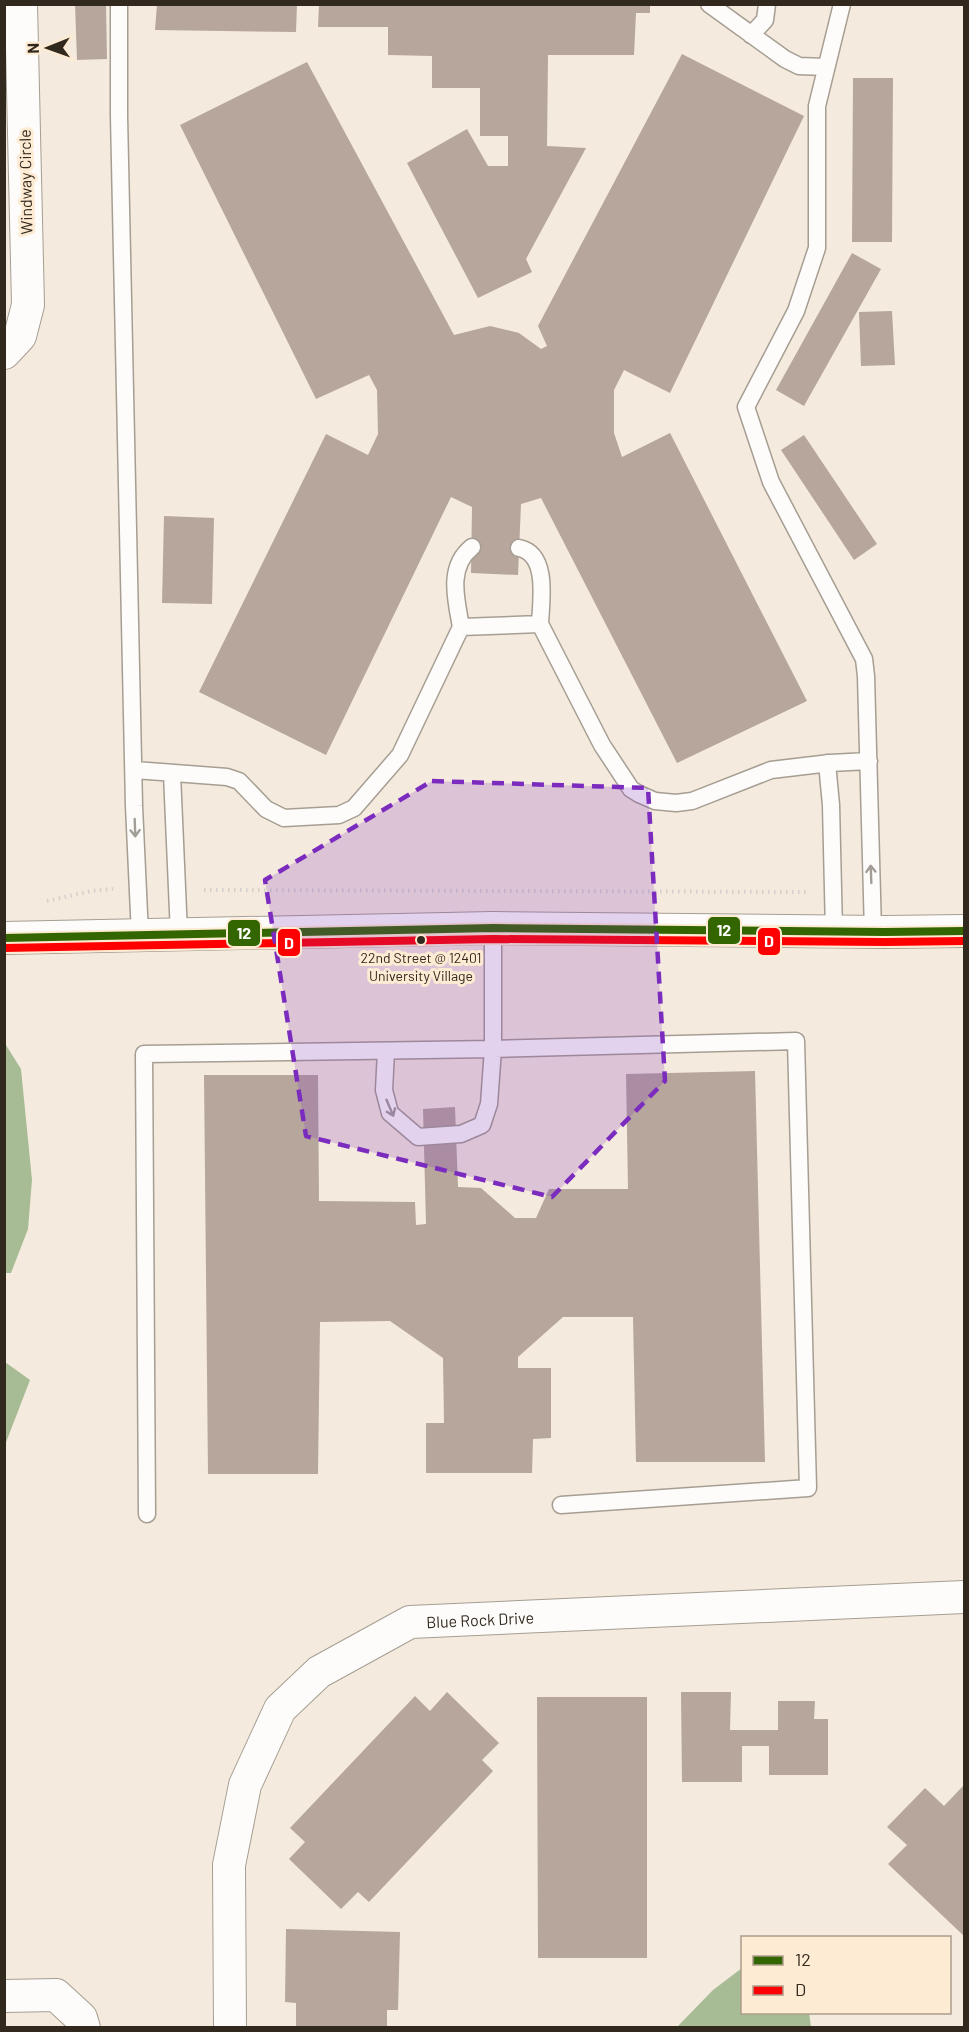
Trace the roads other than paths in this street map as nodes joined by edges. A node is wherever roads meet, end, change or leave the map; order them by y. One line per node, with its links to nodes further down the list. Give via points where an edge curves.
1 (21, 4): 8 (street, Windway Circle, via 28,305 20,336)
2 (119, 4): 15 (lane)
3 (709, 4): 6 (lane)
4 (767, 4): 6 (lane, via 765,20)
5 (842, 4): 7 (lane)
6 (751, 35): 7 (lane, via 799,66)
7 (826, 67): 13 (lane, via 817,106 817,248 796,311 746,407 771,482 864,659)
8 (4, 353)
9 (472, 547): 12 (lane, via 462,555 455,573)
10 (519, 548): 11 (lane, via 526,549 537,562 542,579)
11 (540, 624): 12 (lane); 14 (lane, via 602,745 631,789 639,794 655,801 692,801 771,770)
12 (461, 627): 16 (lane, via 400,754 354,808 339,815 284,818 266,809 239,781)
13 (869, 761): 14 (lane); 20 (lane, one-way to 13)
14 (827, 763): 19 (lane)
15 (135, 770): 16 (lane); 22 (lane, one-way to 22)
16 (172, 774): 21 (lane)
17 (493, 928): 19 (street); 21 (street); 24 (lane)
18 (964, 931): 20 (street)
19 (834, 932): 20 (street)
20 (873, 932)
21 (179, 934): 22 (street)
22 (140, 935): 23 (street)
23 (4, 938)
24 (493, 1049): 25 (lane); 25 (lane, one-way to 24, via 384,1090 390,1113 418,1137 462,1134 482,1125 489,1104); 26 (lane, via 796,1041 808,1488)
25 (386, 1051): 27 (lane, via 144,1054)
26 (561, 1505)
27 (147, 1514)
28 (964, 1597): 31 (street, Blue Rock Drive, via 411,1622 319,1672 279,1709 245,1785 229,1865)
29 (4, 1996): 30 (street, via 56,1995 81,2018)
30 (84, 2028)
31 (230, 2028)

